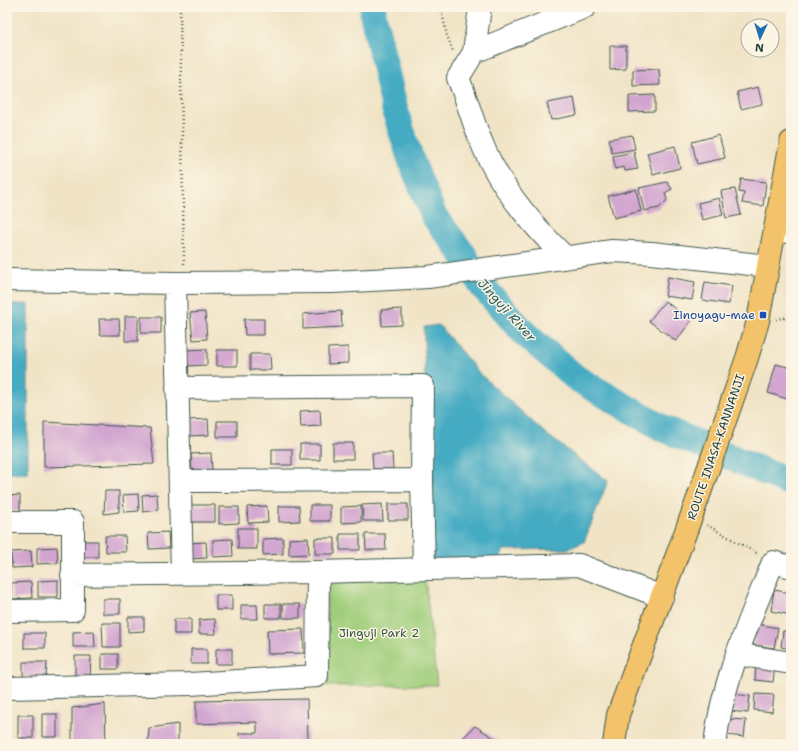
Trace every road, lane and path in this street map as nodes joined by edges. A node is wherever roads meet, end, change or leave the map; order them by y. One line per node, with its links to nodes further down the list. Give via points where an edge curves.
1 (180, 7): 11 (path)
2 (441, 7): 5 (path, via 447,36 455,55)
3 (480, 7): 5 (street)
4 (585, 7): 5 (street)
5 (469, 58): 8 (street, via 458,78 484,148 501,180)
6 (791, 142): 7 (main road, ROUTE INASA-KANNANJI)
7 (783, 231): 9 (main road, ROUTE INASA-KANNANJI)
8 (558, 258): 9 (street, via 612,251); 11 (street, via 428,277 333,282)
9 (768, 266): 22 (main road, ROUTE INASA-KANNANJI, via 758,321)
10 (7, 280): 11 (street)
11 (180, 283): 12 (street)
12 (177, 388): 13 (street); 14 (street, via 422,386)
13 (180, 480): 14 (street); 20 (street)
14 (422, 480): 18 (street)
15 (7, 522): 21 (street, via 73,522)
16 (705, 524): 17 (path)
17 (782, 564): 24 (street)
18 (424, 568): 19 (street); 22 (street, via 579,565)
19 (318, 572): 20 (street); 26 (street, via 317,676 190,684)
20 (182, 574): 21 (street)
21 (72, 576): 23 (street, via 73,610)
22 (662, 597): 27 (main road, ROUTE INASA-KANNANJI, via 618,715)
23 (7, 610)
24 (737, 654): 25 (street); 28 (street, via 717,724)
25 (791, 662)
26 (7, 688)
27 (614, 744)
28 (715, 744)

